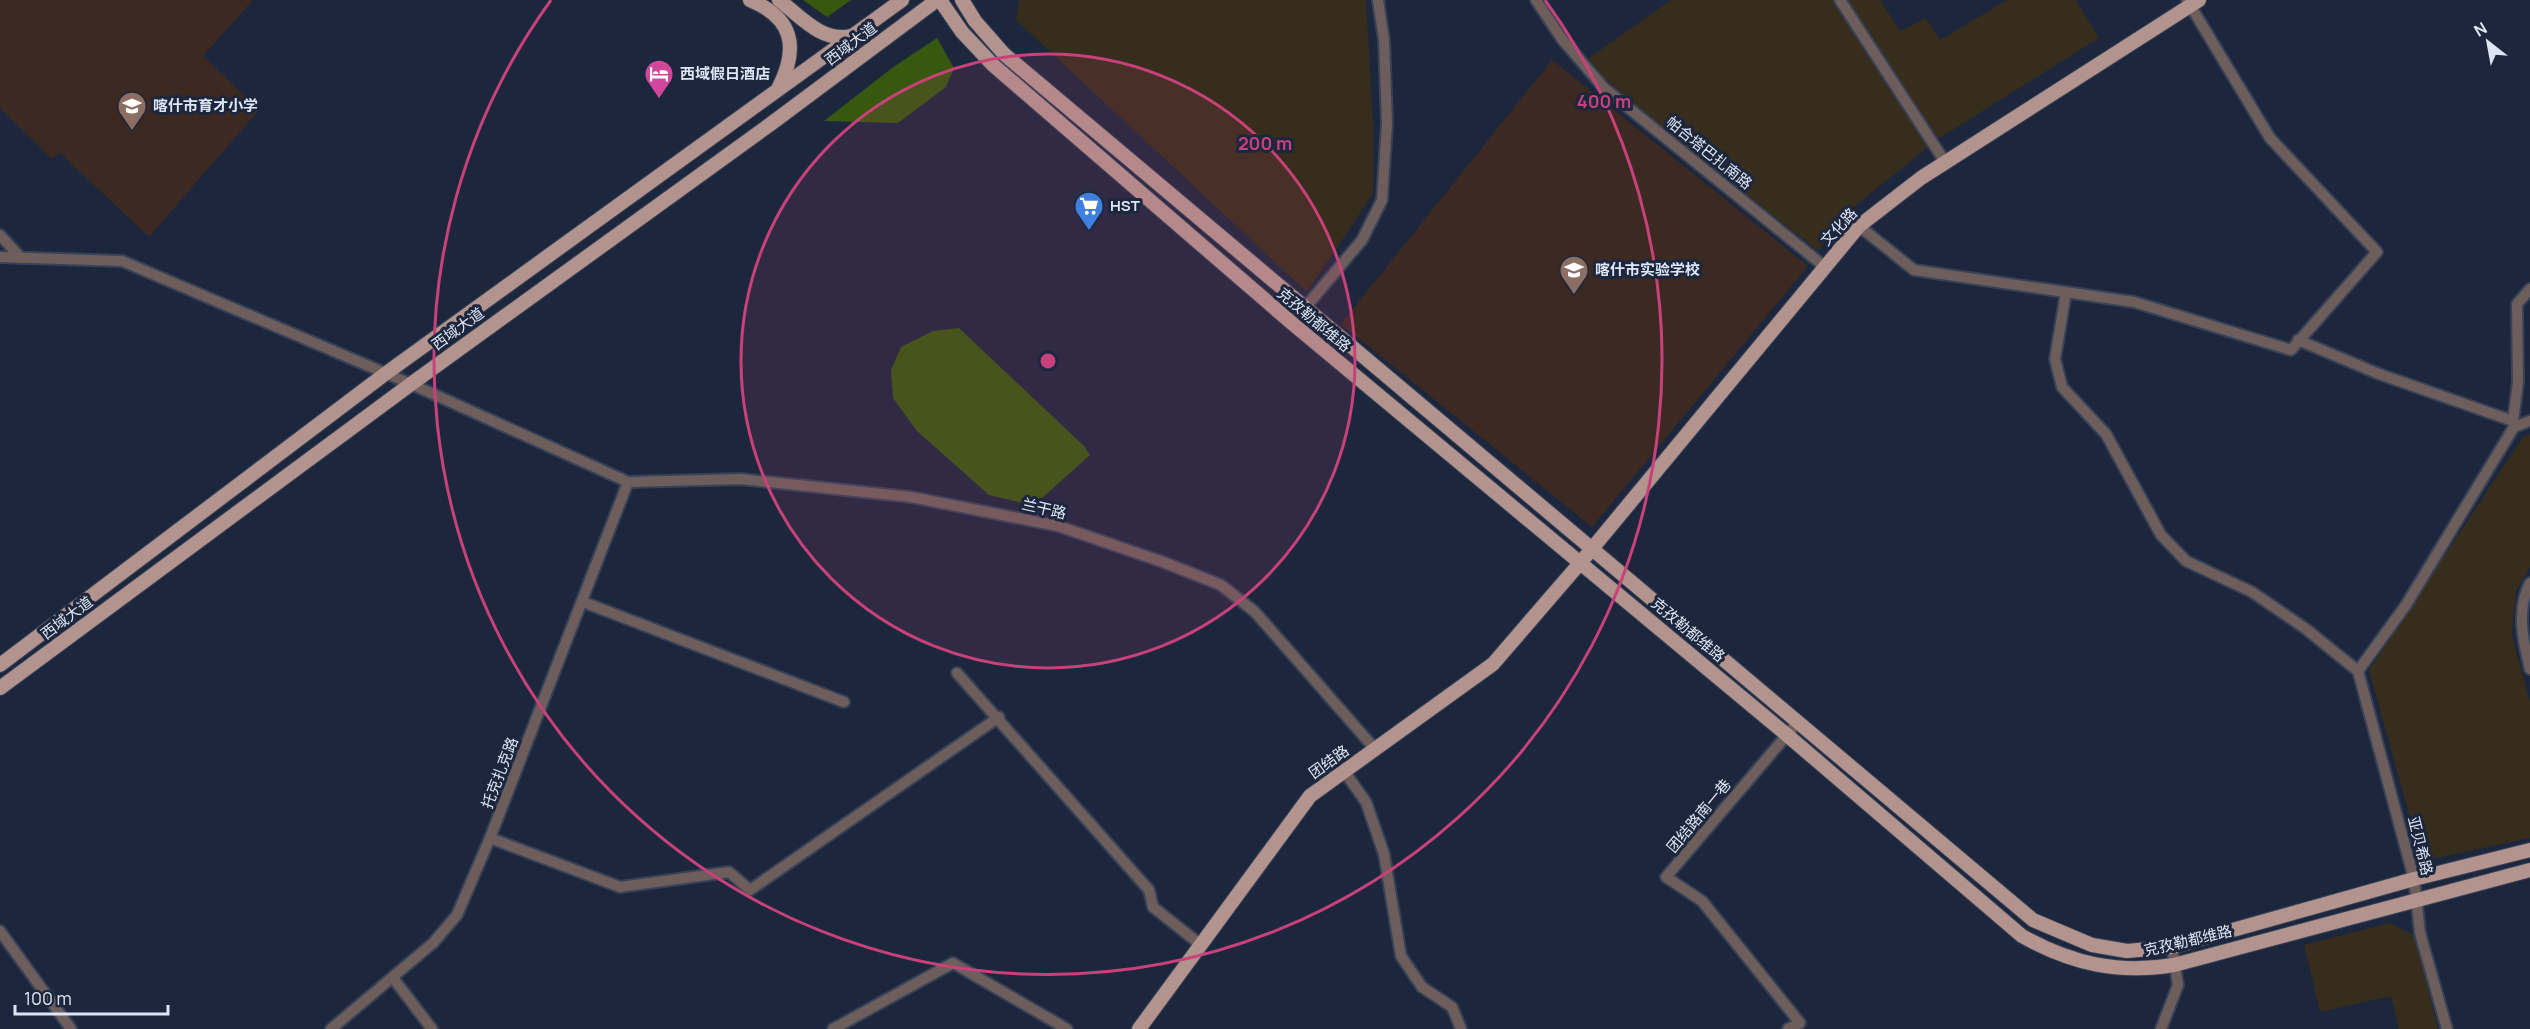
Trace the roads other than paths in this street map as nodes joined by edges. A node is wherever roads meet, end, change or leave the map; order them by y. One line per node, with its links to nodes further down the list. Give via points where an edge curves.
1 (750, 0): 11 (main road, via 775,15 789,34 791,50)
2 (779, 0): 10 (main road, via 822,34 832,38)
3 (902, 0): 10 (main road, 西域大道)
4 (938, 0): 23 (main road, 西域大道); 28 (main road, 克孜勒都维路, via 993,65 1293,324)
5 (962, 0): 20 (main road, 克孜勒都维路, via 1004,54)
6 (1378, 0): 20 (street, via 1384,40 1387,123 1382,200 1362,240)
7 (1536, 0): 17 (street, 帕合塔巴扎南路, via 1562,39 1604,88)
8 (1840, 0): 12 (street)
9 (2192, 2): 12 (main road, 文化路); 21 (street, via 2270,138 2377,252)
10 (853, 35): 11 (main road, 西域大道)
11 (778, 89): 22 (main road, 西域大道)
12 (1945, 162): 13 (main road, 文化路)
13 (1859, 226): 17 (main road, 文化路); 19 (street, via 1914,270)
14 (0, 235): 16 (street)
15 (0, 257): 16 (street)
16 (21, 258): 22 (street, via 122,261)
17 (1825, 267): 27 (main road, 文化路)
18 (2530, 289): 25 (street, via 2517,304 2518,382)
19 (2066, 292): 21 (street, via 2134,302 2291,350); 33 (street, via 2055,359 2062,387 2106,434 2161,535 2186,561 2252,592)
20 (1304, 309): 27 (main road, 克孜勒都维路)
21 (2298, 340): 25 (street)
22 (385, 374): 23 (street); 31 (main road, 西域大道)
23 (411, 384): 26 (street); 35 (main road, 西域大道)
24 (2530, 421): 25 (street)
25 (2513, 424): 33 (street, via 2406,605)
26 (628, 482): 30 (street, 托克扎克路); 40 (street, 兰干路, via 740,479 911,497 1058,526 1163,562 1221,585 1255,612)
27 (1593, 547): 28 (main road, 文化路); 38 (main road, 克孜勒都维路)
28 (1581, 562): 39 (main road, 克孜勒都维路); 40 (main road, 团结路, via 1493,664)
29 (2530, 583): 32 (street, via 2524,594 2522,638)
30 (583, 602): 36 (street); 42 (street, 托克扎克路)
31 (0, 665)
32 (2530, 669)
33 (2358, 670): 45 (street, 亚贝希路)
34 (957, 673): 37 (street)
35 (0, 688)
36 (844, 702)
37 (999, 717): 42 (street, via 750,890 729,872 620,887); 48 (street, via 1149,890 1153,907)
38 (1798, 722): 39 (street, 团结路南一巷); 49 (main road, 克孜勒都维路, via 2033,920 2092,945 2127,951)
39 (1787, 735): 50 (main road, 克孜勒都维路, via 2022,936 2074,961 2143,970); 59 (street, 团结路南一巷, via 1666,877 1702,901 1800,1023)
40 (1375, 749): 41 (main road, 团结路)
41 (1344, 771): 48 (main road, 团结路, via 1310,795); 58 (street, via 1366,802 1384,854 1401,956 1422,987 1452,1007)
42 (490, 838): 51 (street, 托克扎克路, via 457,915 433,943)
43 (2530, 850): 45 (main road, 克孜勒都维路)
44 (2530, 870): 46 (main road, 克孜勒都维路)
45 (2414, 879): 46 (street, 亚贝希路); 49 (main road, 克孜勒都维路)
46 (2416, 900): 50 (main road, 克孜勒都维路); 61 (street, 亚贝希路, via 2420,933)
47 (0, 932): 52 (street)
48 (1201, 945): 57 (main road, 团结路)
49 (2172, 947): 50 (street)
50 (2174, 965): 60 (street, via 2178,985)
51 (393, 978): 53 (street, 托克扎克路); 54 (street)
52 (71, 1029)
53 (331, 1029)
54 (432, 1029)
55 (833, 1029): 56 (street, via 953,963)
56 (1067, 1029)
57 (1139, 1029)
58 (1461, 1029)
59 (1788, 1029)
60 (2161, 1029)
61 (2447, 1029)

